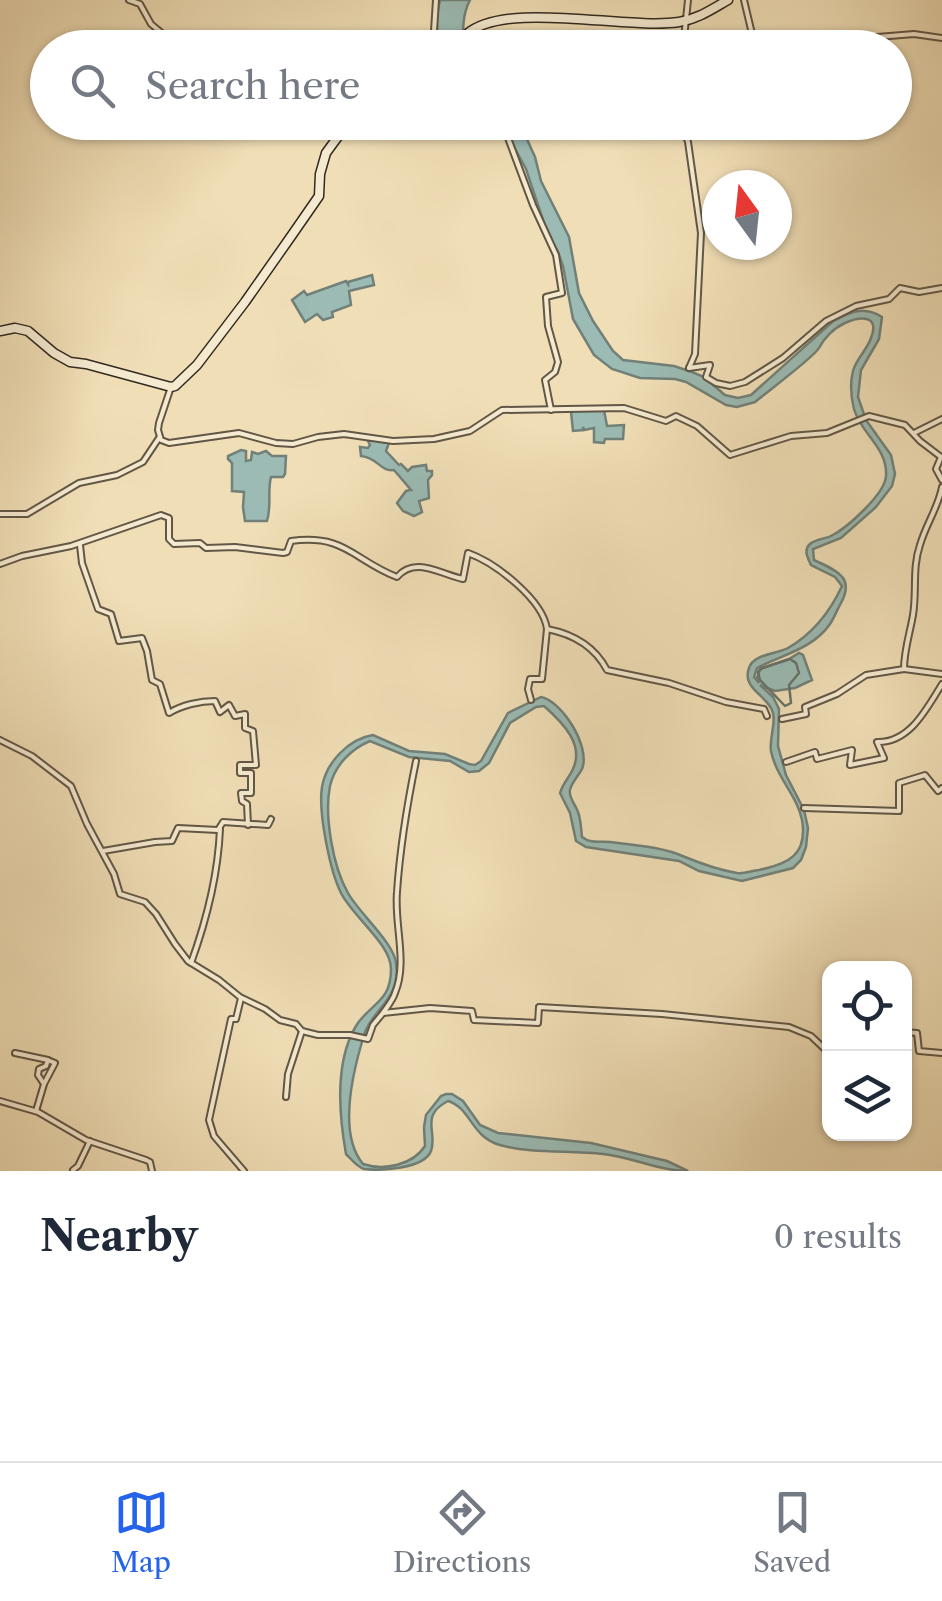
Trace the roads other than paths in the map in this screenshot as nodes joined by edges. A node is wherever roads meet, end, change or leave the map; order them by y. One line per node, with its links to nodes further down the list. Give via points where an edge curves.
1 (129, 0): 7 (street, via 140,4)
2 (436, 0): 8 (street)
3 (688, 0): 6 (street)
4 (728, 0): 6 (street)
5 (744, 0): 11 (street)
6 (684, 21): 9 (street, via 526,13); 10 (street)
7 (158, 30)
8 (434, 30)
9 (470, 30)
10 (684, 30)
11 (751, 30)
12 (912, 34): 13 (street)
13 (942, 38)
14 (336, 140): 19 (street, via 326,154 318,196 245,302)
15 (509, 140): 20 (street, via 560,268 562,292 546,297 558,362 544,380)
16 (687, 140): 17 (street, via 700,233 689,368 710,365 706,376 716,384 744,382 856,306 889,299 900,288)
17 (942, 288)
18 (0, 330): 19 (street, via 28,330 70,362)
19 (171, 387): 23 (street)
20 (552, 410): 22 (street, via 624,408 666,420 676,416 730,454 827,433 866,416); 23 (street, via 502,410 470,431 434,439 344,434 276,444 240,433 169,444)
21 (942, 420): 22 (street)
22 (914, 433): 24 (street, via 941,457 936,470)
23 (159, 437): 25 (street, via 143,462 117,475 80,483 28,514)
24 (942, 483): 29 (street, via 916,558)
25 (0, 514)
26 (80, 543): 27 (street); 28 (street, via 161,515 169,518 174,544 283,554 291,542 313,538 397,578 409,567 427,567 462,580 468,553 510,578 541,609); 41 (street, via 98,609 111,614 119,641 142,638 169,714 215,701 220,712 229,706 235,716 244,714 256,765 240,766 240,773 252,772 251,793 242,793)
27 (0, 564)
28 (548, 629): 32 (street, via 542,678 530,679); 33 (street, via 594,650 612,672 764,709)
29 (904, 668): 30 (street); 34 (street, via 866,675 805,707 806,714)
30 (942, 674)
31 (942, 684): 37 (street, via 914,725 898,738 877,742 884,758 850,765 852,750)
32 (531, 700)
33 (767, 716)
34 (782, 719)
35 (0, 740): 43 (street, via 71,786)
36 (416, 761): 46 (street, via 396,890 400,972)
37 (786, 762)
38 (942, 788): 39 (street, via 925,775 899,784 899,811)
39 (804, 808)
40 (271, 819): 41 (street, via 268,825)
41 (248, 825): 42 (street, via 223,822)
42 (220, 828): 43 (street, via 178,828 172,841); 44 (street, via 210,904)
43 (103, 851): 44 (street, via 120,894 146,902)
44 (190, 962): 45 (street)
45 (240, 998): 47 (street); 60 (street, via 210,1120 214,1136)
46 (383, 1013): 47 (street, via 368,1039); 49 (street, via 443,1007 472,1011 474,1020 538,1023 539,1007 662,1014 789,1027)
47 (302, 1031): 54 (street)
48 (912, 1033): 51 (street, via 920,1051)
49 (827, 1051)
50 (15, 1053): 52 (street)
51 (942, 1053)
52 (48, 1060): 53 (street, via 38,1075); 53 (street, via 55,1062)
53 (44, 1084): 56 (street)
54 (286, 1097)
55 (0, 1101): 56 (street)
56 (36, 1111): 57 (street)
57 (90, 1141): 58 (street); 59 (street, via 146,1160)
58 (73, 1170)
59 (152, 1171)
60 (244, 1171)

